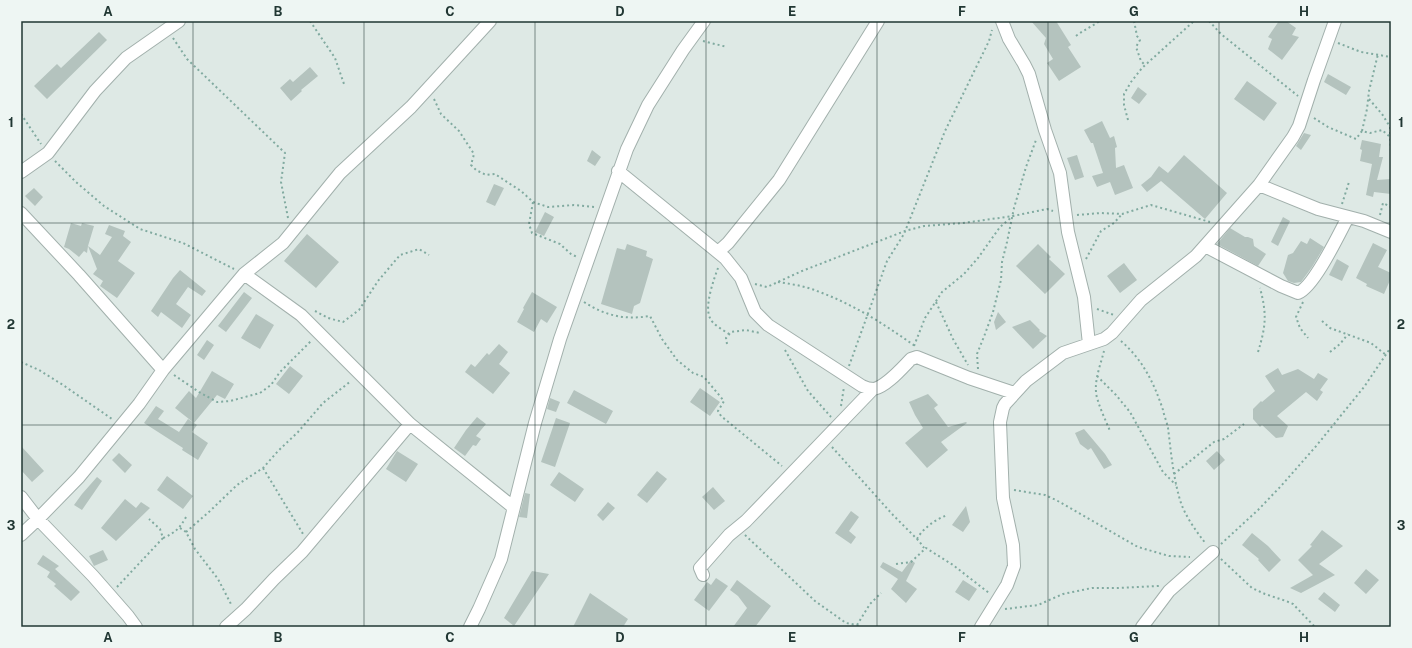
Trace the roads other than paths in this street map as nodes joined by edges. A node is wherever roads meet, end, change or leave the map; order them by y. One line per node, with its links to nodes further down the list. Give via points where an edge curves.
1 (179, 21): 8 (street, via 126,58 95,91 48,153)
2 (490, 21): 15 (street, via 411,107 340,173 283,243)
3 (704, 21): 7 (street, via 648,105)
4 (878, 21): 14 (street, via 779,180)
5 (1335, 21): 9 (street, via 1299,126)
6 (998, 24): 16 (street, via 1029,74 1060,173 1066,215 1086,308)
7 (618, 171): 14 (street); 22 (street, via 560,339)
8 (21, 172)
9 (1259, 185): 11 (street, via 1318,209); 13 (street)
10 (21, 213): 17 (street)
11 (1343, 215): 12 (street); 13 (street, via 1326,258 1309,284 1298,293)
12 (1391, 232)
13 (1205, 246): 16 (street, via 1188,263 1141,300 1111,334)
14 (719, 253): 18 (street, via 741,278 754,312 768,325 862,386)
15 (244, 274): 17 (street); 20 (street, via 301,315)
16 (1089, 344): 19 (street, via 1063,353)
17 (163, 370): 23 (street, via 139,404)
18 (873, 389): 19 (street, via 885,384 911,359 917,357); 26 (street, via 746,521 729,535 700,568)
19 (1014, 393): 30 (street, via 1003,408 1000,422 1003,498 1015,560 1007,585)
20 (410, 424): 22 (street); 28 (street, via 310,543)
21 (21, 497): 23 (street)
22 (513, 507): 29 (street, via 500,559)
23 (38, 519): 24 (street); 27 (street, via 109,594)
24 (21, 535)
25 (1208, 556): 31 (street, via 1170,591)
26 (703, 575)
27 (136, 627)
28 (226, 627)
29 (470, 627)
30 (982, 627)
31 (1142, 627)

